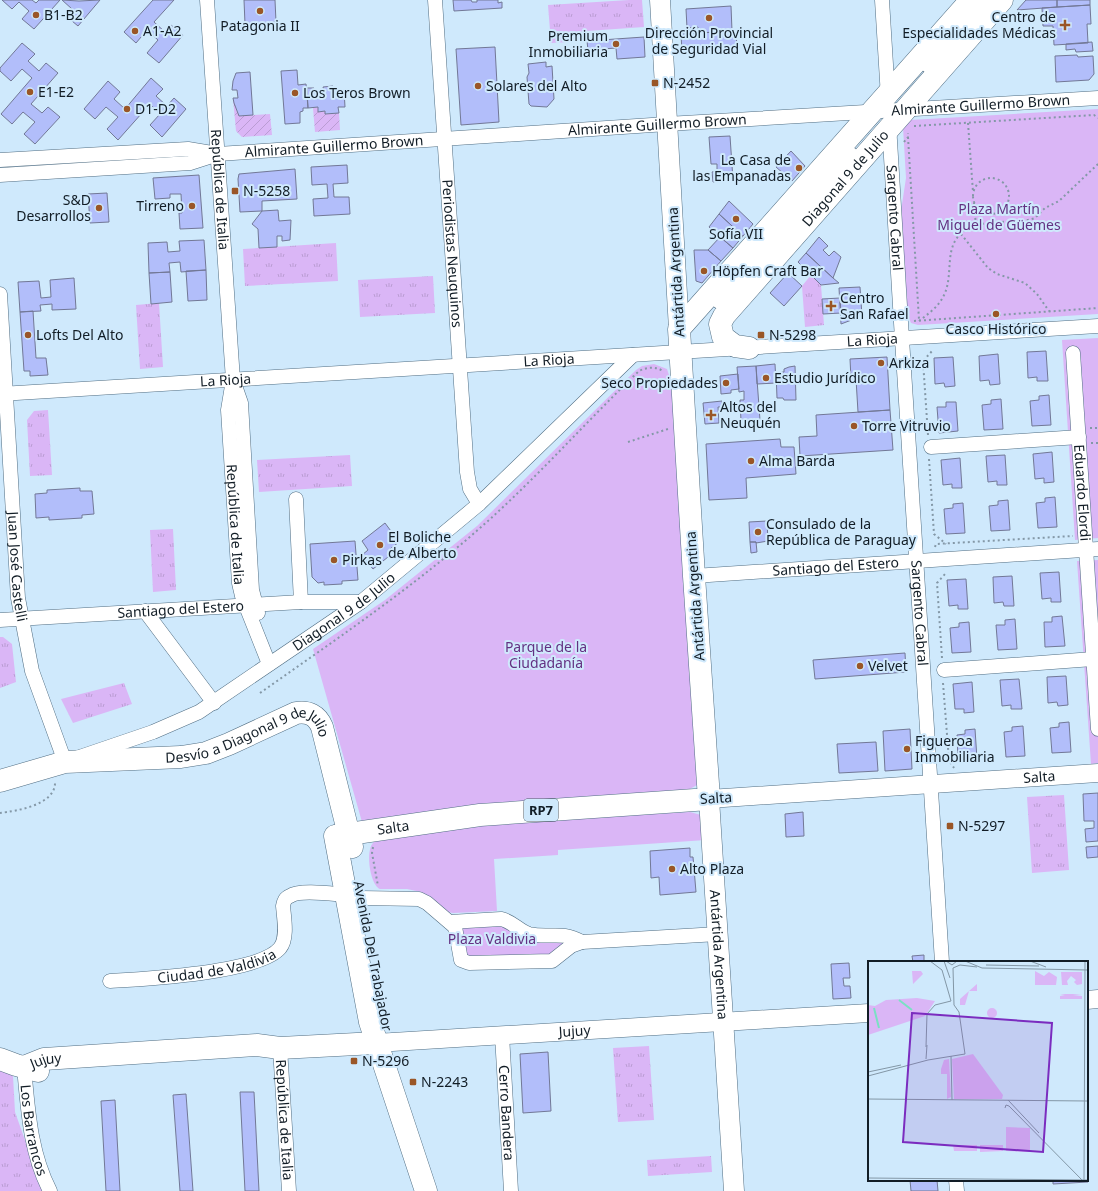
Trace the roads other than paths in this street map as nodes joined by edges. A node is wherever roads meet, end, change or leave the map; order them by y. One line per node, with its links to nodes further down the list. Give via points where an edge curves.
1 (207, 0): 13 (street, República de Italia)
2 (435, 0): 12 (street, Periodistas Neuquinos)
3 (660, 0): 11 (main road, Antártida Argentina)
4 (882, 0): 10 (street, Sargento Cabral)
5 (971, 0): 8 (main road, Diagonal 9 de Julio)
6 (987, 0): 8 (street)
7 (1002, 0): 8 (main road, Diagonal 9 de Julio)
8 (927, 67): 10 (main road, Diagonal 9 de Julio)
9 (1098, 98): 10 (street, Almirante Guillermo Brown)
10 (897, 121): 11 (street, Almirante Guillermo Brown); 17 (main road, Diagonal 9 de Julio, via 852,153); 20 (street, Sargento Cabral)
11 (667, 124): 12 (street, Almirante Guillermo Brown); 19 (main road, Antártida Argentina)
12 (444, 138): 13 (street, Almirante Guillermo Brown); 25 (street, Periodistas Neuquinos)
13 (218, 154): 14 (street, Almirante Guillermo Brown, via 188,149); 15 (street, Almirante Guillermo Brown, via 190,163); 26 (street, República de Italia)
14 (0, 160)
15 (0, 175)
16 (0, 294): 27 (street, Juan José Castelli)
17 (718, 303): 19 (main road, Diagonal 9 de Julio); 21 (main road, Diagonal 9 de Julio, via 723,337 730,344)
18 (1098, 326): 20 (street, La Rioja)
19 (679, 329): 22 (main road, Antártida Argentina)
20 (902, 339): 21 (street, La Rioja); 33 (street, Sargento Cabral)
21 (749, 348): 22 (street, La Rioja)
22 (681, 352): 24 (street, La Rioja); 34 (main road, Antártida Argentina)
23 (1073, 353): 28 (street, Eduardo Elordi)
24 (633, 355): 25 (street, La Rioja); 31 (street, Diagonal 9 de Julio)
25 (460, 366): 26 (street, La Rioja); 31 (street, Periodistas Neuquinos, via 468,480)
26 (233, 380): 27 (street, La Rioja); 37 (street, República de Italia, via 228,410 238,579)
27 (3, 394): 39 (street, Juan José Castelli, via 17,586)
28 (1079, 437): 29 (street); 32 (street, Eduardo Elordi, via 1085,535)
29 (931, 447)
30 (296, 499): 35 (street)
31 (479, 504): 36 (street, Diagonal 9 de Julio)
32 (1092, 549): 33 (street, Santiago del Estero); 41 (street, Eduardo Elordi)
33 (916, 561): 34 (street, Santiago del Estero); 49 (street, Sargento Cabral)
34 (694, 576): 50 (main road, Antártida Argentina)
35 (301, 602): 36 (street, Santiago del Estero); 37 (street, Santiago del Estero)
36 (361, 602): 42 (street, Diagonal 9 de Julio)
37 (250, 605): 38 (street, Santiago del Estero); 42 (street, República de Italia)
38 (145, 611): 39 (street, Santiago del Estero); 44 (street)
39 (22, 619): 40 (street, Santiago del Estero); 46 (street, Juan José Castelli, via 32,671)
40 (0, 620)
41 (1093, 659): 43 (street); 45 (street, Eduardo Elordi)
42 (272, 662): 44 (street, Diagonal 9 de Julio)
43 (944, 670)
44 (214, 703): 46 (street, Diagonal 9 de Julio, via 158,730)
45 (1098, 729)
46 (64, 762): 48 (main road, Diagonal 9 de Julio); 51 (main road, Desvío a Diagonal 9 de Julio, via 194,756 229,744 296,713 313,714 322,727)
47 (1098, 773): 49 (street, Salta)
48 (0, 781)
49 (931, 783): 50 (street, Salta); 56 (street, Sargento Cabral)
50 (710, 799): 51 (main road, Salta / RP7, via 480,815); 54 (main road, Antártida Argentina)
51 (342, 835): 52 (main road, Avenida Del Trabajador)
52 (362, 894): 53 (street, Ciudad de Valdivia, via 419,899); 57 (street, Ciudad de Valdivia, via 302,893 289,896 284,900 284,940 274,953 263,958 210,971); 63 (main road, Avenida Del Trabajador)
53 (450, 922): 55 (street, Ciudad de Valdivia, via 501,919 531,934 567,935); 55 (street, Ciudad de Valdivia, via 458,933 460,956 464,963 552,961 571,946)
54 (718, 934): 55 (street, Ciudad de Valdivia); 61 (main road, Antártida Argentina)
55 (582, 942)
56 (942, 961)
57 (110, 981)
58 (1098, 999): 59 (street)
59 (1088, 1000)
60 (868, 1013): 61 (street, Jujuy)
61 (724, 1022): 62 (street, Jujuy); 73 (main road, Antártida Argentina)
62 (502, 1035): 63 (street, Jujuy); 72 (street, Cerro Bandera)
63 (383, 1042): 64 (main road, Jujuy); 70 (main road, Avenida Del Trabajador); 71 (main road, Avenida Del Trabajador)
64 (280, 1048): 66 (main road, Jujuy, via 272,1055 259,1058 45,1072); 69 (street, República de Italia)
65 (0, 1059): 66 (main road, Jujuy)
66 (24, 1067): 68 (street, Los Barrancos, via 30,1129 37,1158)
67 (956, 1181): 74 (street)
68 (50, 1191)
69 (289, 1191)
70 (426, 1191)
71 (439, 1191)
72 (512, 1191)
73 (734, 1191)
74 (957, 1191)

